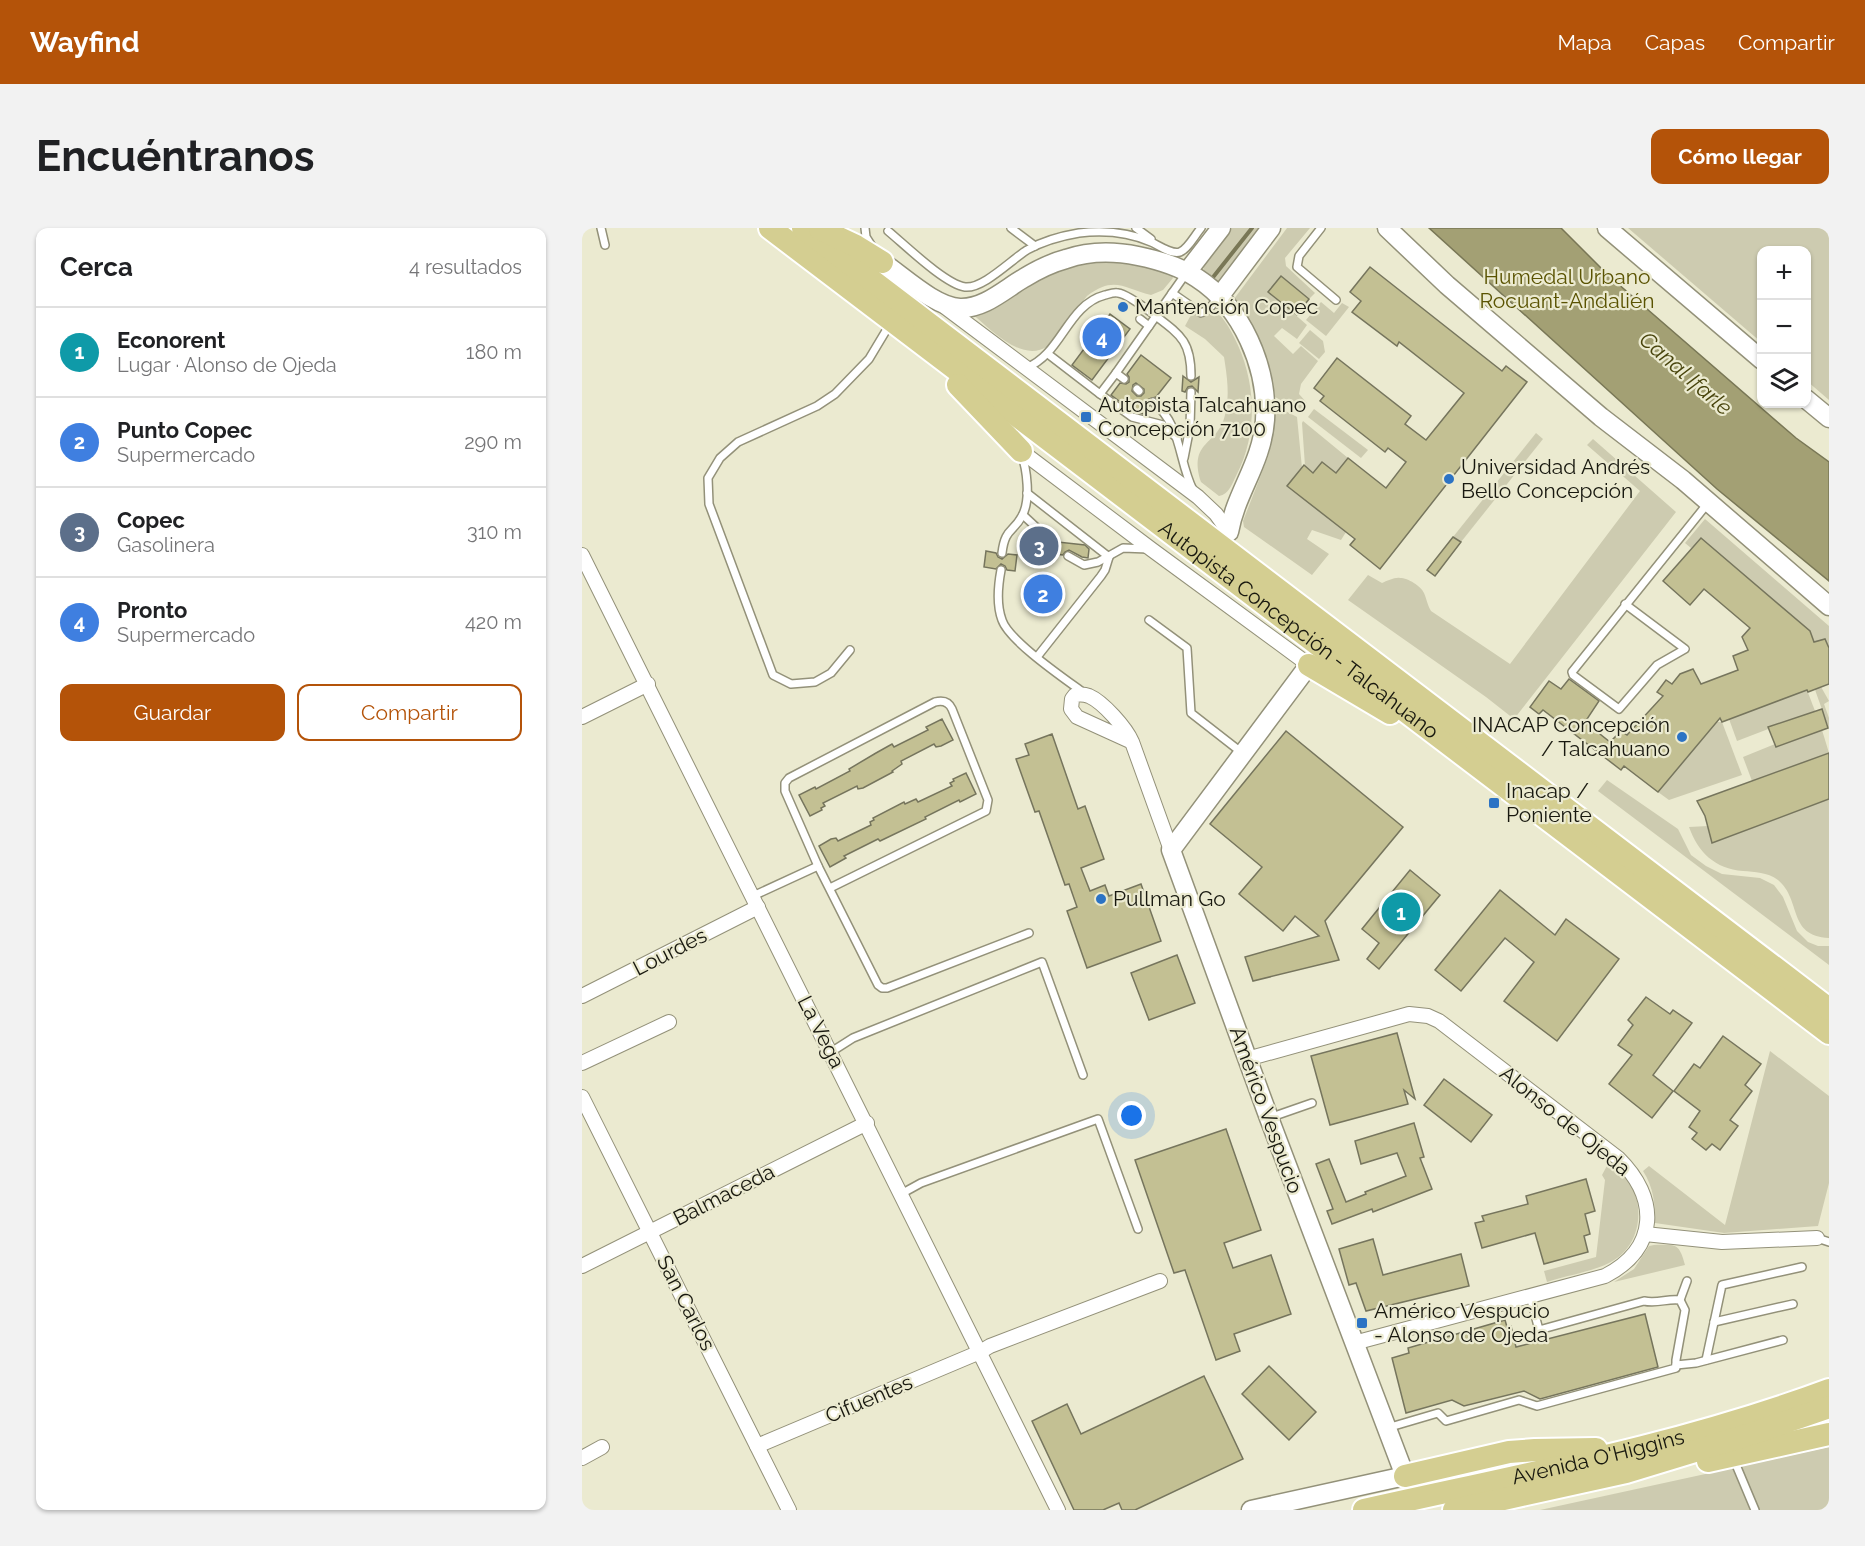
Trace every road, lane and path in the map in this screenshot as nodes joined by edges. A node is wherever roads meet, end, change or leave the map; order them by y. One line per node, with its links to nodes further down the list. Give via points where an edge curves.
1 (601, 228): 16 (lane)
2 (770, 228): 27 (main road, Autopista Concepción - Talcahuano)
3 (803, 228): 54 (main road, Autopista Concepción - Talcahuano)
4 (865, 228): 19 (lane)
5 (1011, 228): 17 (lane)
6 (1136, 228): 18 (lane)
7 (1201, 228): 18 (lane, via 1182,252)
8 (1221, 228): 20 (street)
9 (1271, 228): 22 (street)
10 (1321, 228): 23 (lane, via 1299,256 1297,267)
11 (1387, 228): 45 (street, via 1447,285 1601,417)
12 (1607, 228): 30 (street)
13 (1106, 230): 17 (lane); 18 (lane)
14 (888, 231): 17 (lane, via 946,278 966,287 988,279)
15 (832, 232): 19 (main road)
16 (605, 245)
17 (1035, 246)
18 (1162, 247)
19 (882, 262): 24 (street)
20 (1187, 272): 21 (lane); 22 (street); 24 (street, via 1139,256 1089,253 1039,270 980,304 962,309)
21 (1172, 293): 22 (lane, via 1201,313); 25 (lane)
22 (1219, 297): 47 (street, via 1251,345 1260,372 1265,417 1261,448)
23 (1336, 300)
24 (938, 302): 31 (street)
25 (1155, 316): 28 (lane); 29 (lane, via 1122,294 1099,297 1083,307); 33 (lane, via 1186,342)
26 (1140, 319): 28 (lane)
27 (899, 326): 41 (main road); 59 (lane, via 835,394 738,442 720,458 708,478 709,504 773,675 791,684 815,682 831,673); 65 (main road, Autopista Concepción - Talcahuano)
28 (1149, 326): 32 (lane)
29 (1048, 354): 31 (lane); 36 (lane)
30 (1757, 357)
31 (1026, 368): 44 (street)
32 (1116, 373): 34 (lane); 36 (lane)
33 (1191, 376)
34 (1124, 379)
35 (1191, 392): 42 (lane)
36 (1100, 394): 40 (lane, via 1132,417 1162,425)
37 (1153, 402): 40 (lane, via 1165,412)
38 (1811, 403): 39 (street)
39 (1829, 418)
40 (1178, 438): 42 (lane)
41 (1021, 451): 43 (lane); 49 (street)
42 (1184, 461): 44 (lane)
43 (1027, 493): 46 (lane); 53 (lane)
44 (1198, 497): 47 (street)
45 (1708, 502): 56 (lane); 57 (street)
46 (1023, 515): 48 (lane); 50 (lane, via 1008,532)
47 (1230, 532): 54 (main road)
48 (1052, 542)
49 (1151, 549): 53 (lane, via 1128,547); 61 (street)
50 (1002, 553)
51 (582, 555): 62 (street, La Vega)
52 (1068, 556): 53 (lane, via 1084,565)
53 (1109, 557): 60 (lane, via 1101,576)
54 (1250, 568): 74 (main road, Autopista Concepción - Talcahuano)
55 (1000, 570): 60 (lane, via 998,600 1002,620 1010,634)
56 (1625, 604): 56 (lane, via 1572,672 1619,709 1657,665 1685,649)
57 (1829, 606)
58 (1149, 620): 67 (lane, via 1187,648 1191,713)
59 (850, 650)
60 (1037, 657): 63 (lane)
61 (1309, 665): 65 (main road, via 1371,704); 67 (street)
62 (648, 684): 64 (street); 71 (street, La Vega)
63 (1086, 695): 66 (street, Américo Vespucio, via 1123,726); 66 (street, via 1075,695 1072,699 1071,709 1077,717)
64 (582, 717)
65 (1442, 739): 76 (main road, Autopista Concepción - Talcahuano)
66 (1132, 742): 68 (street, Américo Vespucio)
67 (1243, 754): 68 (street)
68 (1171, 850): 78 (street, Américo Vespucio)
69 (818, 866): 70 (lane); 70 (lane, via 785,791 786,780 935,702 948,704 988,800 986,811); 71 (lane)
70 (830, 888): 72 (lane, via 882,988)
71 (756, 902): 73 (street, Lourdes); 77 (street, La Vega)
72 (1029, 933)
73 (582, 996)
74 (1829, 1009)
75 (669, 1022): 79 (street)
76 (1829, 1033)
77 (831, 1052): 80 (lane, via 853,1038 1042,962); 84 (street, La Vega)
78 (1247, 1059): 83 (street, Américo Vespucio); 88 (street, Alonso de Ojeda, via 1409,1014 1428,1016 1627,1167 1645,1197)
79 (582, 1064)
80 (1083, 1075)
81 (582, 1097): 87 (street, San Carlos)
82 (1312, 1103): 83 (lane)
83 (1269, 1118): 99 (street, Américo Vespucio)
84 (867, 1123): 85 (street, La Vega); 87 (street, Balmaceda)
85 (901, 1194): 86 (lane, via 921,1183 1098,1119); 100 (street, La Vega)
86 (1138, 1229)
87 (650, 1232): 90 (street, Balmaceda); 107 (street, San Carlos)
88 (1645, 1234): 89 (street, via 1722,1242); 94 (street, via 1631,1257 1615,1271)
89 (1823, 1240)
90 (582, 1266)
91 (1802, 1267): 97 (lane, via 1722,1285)
92 (1160, 1281): 100 (street, Cifuentes)
93 (1687, 1281): 95 (lane)
94 (1530, 1296): 95 (lane, via 1539,1330 1644,1301); 99 (street)
95 (1680, 1300): 102 (lane, via 1685,1310)
96 (1793, 1304): 97 (lane)
97 (1714, 1322): 101 (lane)
98 (1783, 1340): 101 (lane)
99 (1354, 1343): 105 (street, Américo Vespucio)
100 (980, 1352): 107 (street, Cifuentes); 116 (street, La Vega)
101 (1706, 1360): 102 (lane)
102 (1676, 1365): 105 (lane, via 1537,1406 1520,1400 1446,1421 1438,1413)
103 (1829, 1390): 109 (main road, Avenida O'Higgins, via 1752,1417)
104 (1829, 1407): 112 (main road, Avenida O'Higgins)
105 (1386, 1428): 113 (street, Américo Vespucio)
106 (1829, 1434): 110 (main road)
107 (757, 1446): 115 (street, San Carlos)
108 (602, 1447): 111 (street)
109 (1640, 1448): 113 (main road, via 1520,1450); 118 (main road, Avenida O'Higgins)
110 (1732, 1456): 112 (main road, via 1670,1469); 121 (lane)
111 (582, 1458)
112 (1626, 1472): 114 (main road, Avenida O'Higgins)
113 (1405, 1476): 117 (street)
114 (1519, 1496): 119 (main road, Avenida O'Higgins); 120 (main road)
115 (789, 1510)
116 (1058, 1510)
117 (1251, 1510)
118 (1364, 1510)
119 (1454, 1510)
120 (1489, 1510)
121 (1755, 1510)

